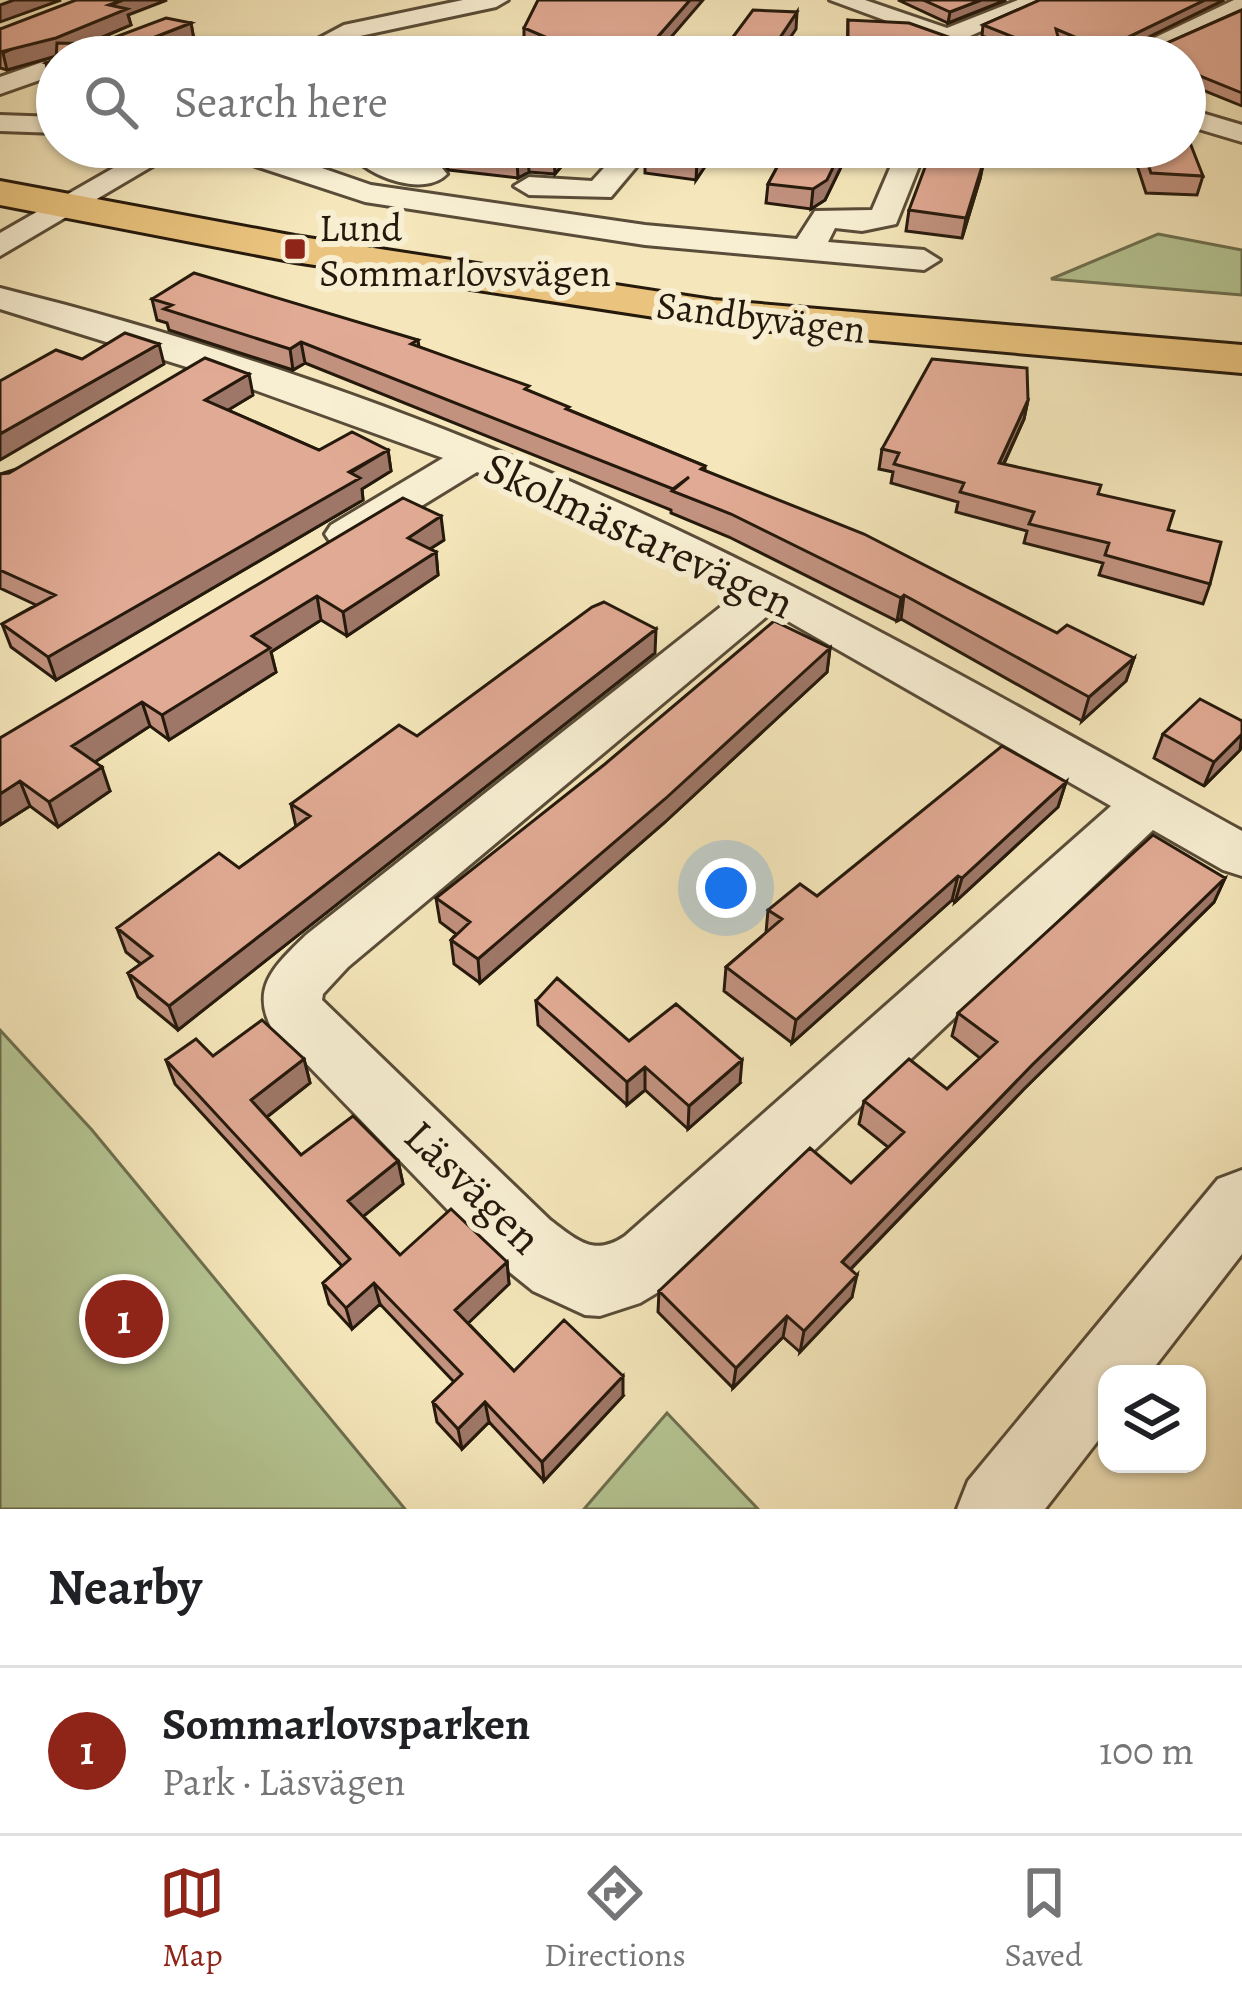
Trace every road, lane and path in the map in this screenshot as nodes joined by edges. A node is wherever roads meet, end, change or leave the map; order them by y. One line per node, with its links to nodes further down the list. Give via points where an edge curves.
1 (493, 0): 5 (street)
2 (842, 0): 6 (street)
3 (1039, 0): 6 (street)
4 (1242, 5): 7 (street)
5 (341, 36)
6 (948, 36)
7 (1173, 36)
8 (36, 73): 9 (street)
9 (0, 86)
10 (0, 123): 11 (street)
11 (36, 124)
12 (137, 168): 19 (street)
13 (297, 168): 18 (street, via 365,194)
14 (386, 168): 18 (street)
15 (620, 168): 18 (street, via 600,191 489,181)
16 (904, 168): 21 (street, via 885,217 826,218)
17 (0, 193): 19 (main road, Sandbyvägen)
18 (466, 193): 21 (street)
19 (73, 208): 20 (street); 26 (main road, Sandbyvägen, via 713,313)
20 (0, 246)
21 (807, 253): 22 (street)
22 (924, 260)
23 (0, 298): 24 (street, Skolmästarevägen)
24 (52, 313): 25 (street, via 12,337); 27 (street, Skolmästarevägen)
25 (0, 334)
26 (1242, 359)
27 (206, 360): 28 (street); 29 (street, Skolmästarevägen)
28 (165, 384)
29 (475, 456): 30 (street); 31 (street, Skolmästarevägen)
30 (314, 553)
31 (768, 592): 32 (street, Skolmästarevägen); 32 (street, Läsvägen, via 293,986 292,1009 526,1243 570,1276 604,1282 650,1259)
32 (1147, 804): 33 (street, Skolmästarevägen)
33 (1242, 856)
34 (1242, 1202): 35 (street)
35 (996, 1509)

